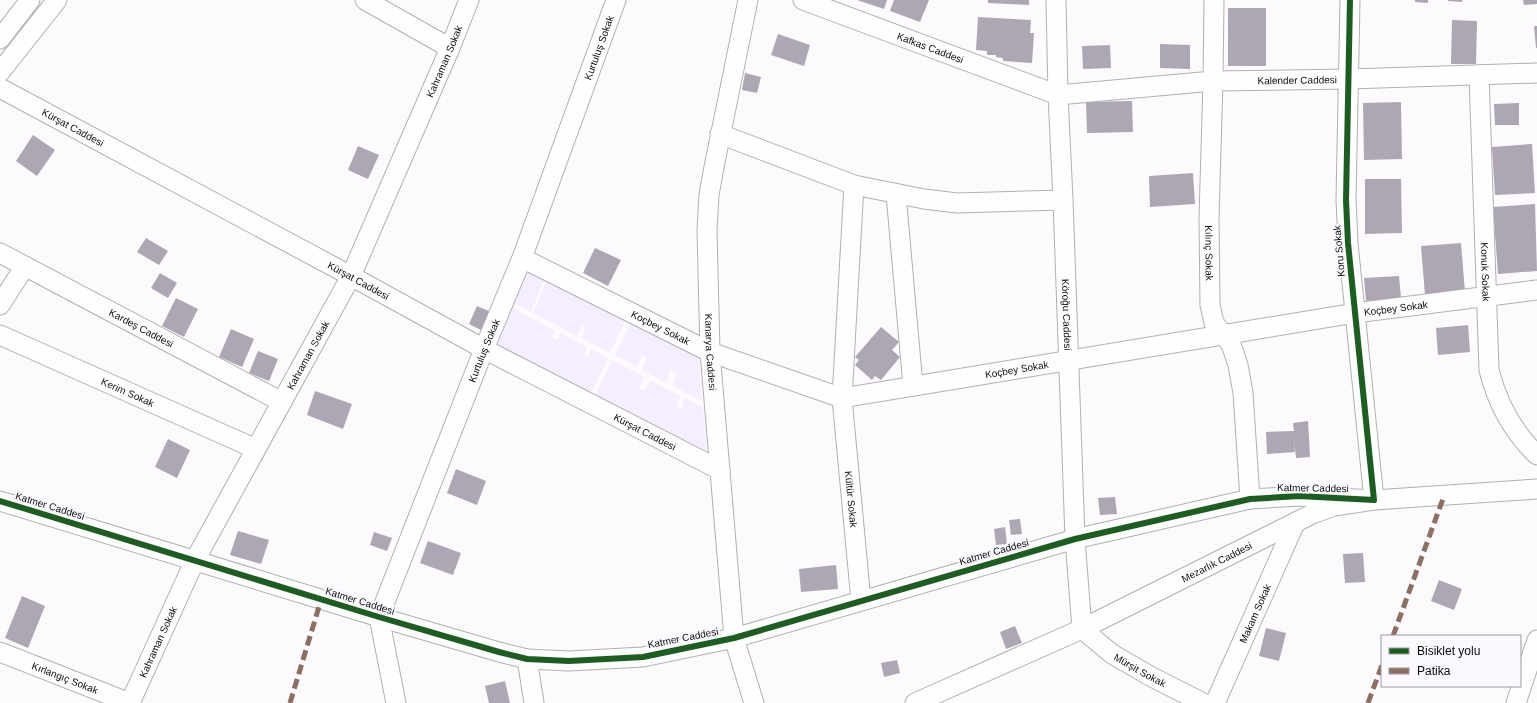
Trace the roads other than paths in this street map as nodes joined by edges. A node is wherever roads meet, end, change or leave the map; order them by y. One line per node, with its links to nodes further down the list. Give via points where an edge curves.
1 (30, 0): 11 (street)
2 (57, 0): 13 (street)
3 (365, 0): 12 (street)
4 (469, 0): 12 (street, Kahraman Sokak)
5 (616, 0): 25 (street, Kurtuluş Sokak)
6 (748, 0): 20 (street, Kanarya Caddesi)
7 (803, 0): 19 (street, Kafkas Caddesi)
8 (1056, 0): 19 (street, Köroğu Caddesi)
9 (1214, 0): 17 (street, Kılınç Sokak)
10 (1350, 0): 16 (street, Koru Sokak)
11 (0, 39)
12 (450, 48): 27 (street, Kahraman Sokak)
13 (0, 72)
14 (1537, 73): 15 (street, Kalender Caddesi)
15 (1479, 74): 16 (street, Kalender Caddesi); 29 (street, Konuk Sokak)
16 (1349, 79): 17 (street, Kalender Caddesi); 31 (street, Koru Sokak, via 1346,200)
17 (1213, 81): 19 (street, Kalender Caddesi); 33 (street, Kılınç Sokak, via 1209,218 1210,305 1214,323)
18 (0, 88): 27 (street, Kürşat Caddesi)
19 (1058, 96): 23 (street, Köroğu Caddesi)
20 (720, 134): 21 (street); 35 (street, Kanarya Caddesi, via 709,195 707,230)
21 (854, 185): 22 (street); 38 (street, Kültür Sokak)
22 (896, 194): 23 (street, via 957,203); 37 (street)
23 (1063, 200): 36 (street, Köroğu Caddesi)
24 (0, 253): 26 (street, Kardeş Caddesi)
25 (522, 258): 34 (street, Kurtuluş Sokak); 35 (street, Koçbey Sokak)
26 (25, 266): 30 (street); 39 (street, Kardeş Caddesi)
27 (351, 276): 34 (street, Kürşat Caddesi); 39 (street, Kahraman Sokak)
28 (1537, 290): 29 (street, Koçbey Sokak)
29 (1486, 296): 31 (street, Koçbey Sokak); 41 (street, Konuk Sokak, via 1489,370 1494,390 1511,424)
30 (0, 305)
31 (1355, 313): 33 (street, Koçbey Sokak); 45 (street, Koru Sokak)
32 (0, 335): 40 (street, Kerim Sokak)
33 (1224, 335): 36 (street, Koçbey Sokak); 44 (street, Kılınç Sokak, via 1231,344 1238,365 1243,393)
34 (484, 350): 42 (street, Kürşat Caddesi); 51 (street, Kurtuluş Sokak)
35 (710, 352): 38 (street, Koçbey Sokak); 42 (street, Kanarya Caddesi)
36 (1069, 360): 37 (street, Koçbey Sokak); 48 (street, Köroğu Caddesi)
37 (913, 386): 38 (street, Koçbey Sokak)
38 (842, 398): 50 (street, Kültür Sokak)
39 (282, 402): 40 (street, Kahraman Sokak)
40 (256, 449): 49 (street, Kahraman Sokak)
41 (1537, 456)
42 (720, 470): 53 (street, Kanarya Caddesi)
43 (1537, 489): 45 (street, Mezarlık Caddesi)
44 (1250, 499): 45 (street, Katmer Caddesi, via 1299,496); 48 (street, Katmer Caddesi)
45 (1374, 500): 47 (street, Mezarlık Caddesi, via 1334,506)
46 (0, 501): 49 (street, Katmer Caddesi)
47 (1295, 523): 52 (street, Mezarlık Caddesi); 63 (street, Makam Sokak)
48 (1075, 539): 50 (street, Katmer Caddesi); 52 (street, Köroğu Caddesi)
49 (195, 560): 51 (street, Katmer Caddesi); 57 (street, Kahraman Sokak)
50 (861, 601): 53 (street, Katmer Caddesi)
51 (379, 617): 56 (street, Katmer Caddesi); 58 (street)
52 (1082, 629): 61 (street, Mezarlık Caddesi); 62 (street, Mürşit Sokak, via 1112,654)
53 (734, 638): 56 (street, Katmer Caddesi, via 643,656 569,661); 60 (street, Kanarya Caddesi)
54 (1537, 640): 64 (street)
55 (0, 652): 57 (street, Kırlangıç Sokak)
56 (526, 659): 59 (street)
57 (130, 703)
58 (396, 703)
59 (534, 703)
60 (754, 703)
61 (914, 703)
62 (1203, 703)
63 (1215, 703)
64 (1516, 703)

